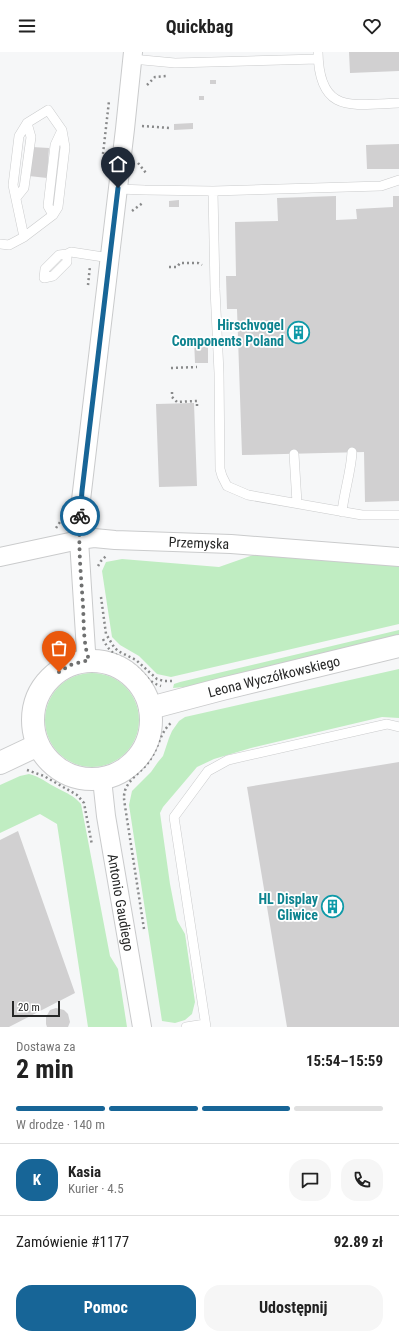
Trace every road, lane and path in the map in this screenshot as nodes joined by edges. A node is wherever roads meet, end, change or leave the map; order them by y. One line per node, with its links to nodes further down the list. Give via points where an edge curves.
1 (132, 55): 2 (lane, via 175,63); 9 (street)
2 (318, 55): 5 (lane, via 320,78 331,96 338,101 351,104)
3 (169, 75): 4 (path, via 155,77)
4 (144, 87)
5 (399, 103)
6 (136, 126): 7 (path)
7 (170, 128)
8 (399, 180): 10 (lane, via 381,186)
9 (118, 188): 10 (lane); 14 (street)
10 (213, 191): 23 (lane, via 220,469 227,486 248,495)
11 (24, 237): 11 (lane, via 13,185 19,136 27,123 48,110 62,130 65,147 58,207 53,215); 12 (lane, via 9,245)
12 (0, 244)
13 (67, 254): 14 (lane, via 71,252)
14 (110, 258): 28 (street, via 82,491)
15 (169, 267): 16 (path, via 177,267 180,263 198,263)
16 (204, 269)
17 (198, 367): 18 (path)
18 (171, 368)
19 (172, 392): 20 (path, via 172,397 177,402 197,401)
20 (197, 409)
21 (352, 452): 24 (lane)
22 (294, 454): 23 (lane)
23 (297, 503): 24 (lane)
24 (342, 512): 26 (lane, via 362,515)
25 (63, 514): 27 (path, via 57,527)
26 (399, 514)
27 (50, 530)
28 (79, 540): 30 (street, Przemyska); 31 (street, Przemyska, via 94,538 231,544); 36 (street, via 86,651)
29 (112, 554): 32 (path, via 100,561)
30 (0, 557)
31 (399, 557)
32 (98, 572)
33 (100, 590): 37 (path, via 106,634 114,647 136,660 157,679)
34 (102, 638): 38 (path, via 114,654 133,665 149,681)
35 (399, 646): 39 (street, Leona Wyczółkowskiego)
36 (89, 660): 39 (street, via 111,664 133,676 145,691); 42 (street, via 64,669 43,688 33,713 33,731)
37 (179, 680)
38 (165, 687)
39 (150, 708): 45 (street, via 150,733 139,756 131,766 120,773)
40 (174, 720): 47 (path, via 166,727 155,753 129,784 123,796)
41 (399, 727): 48 (lane, via 388,724 228,760 208,771 174,817)
42 (38, 745): 43 (street); 45 (street, via 60,770 88,780)
43 (0, 763)
44 (20, 773): 46 (path, via 27,770 40,774 77,795 84,803)
45 (102, 779): 49 (street, Antonio Gaudiego)
46 (93, 848)
47 (144, 931)
48 (205, 1025): 50 (lane)
49 (142, 1027)
50 (186, 1027)

